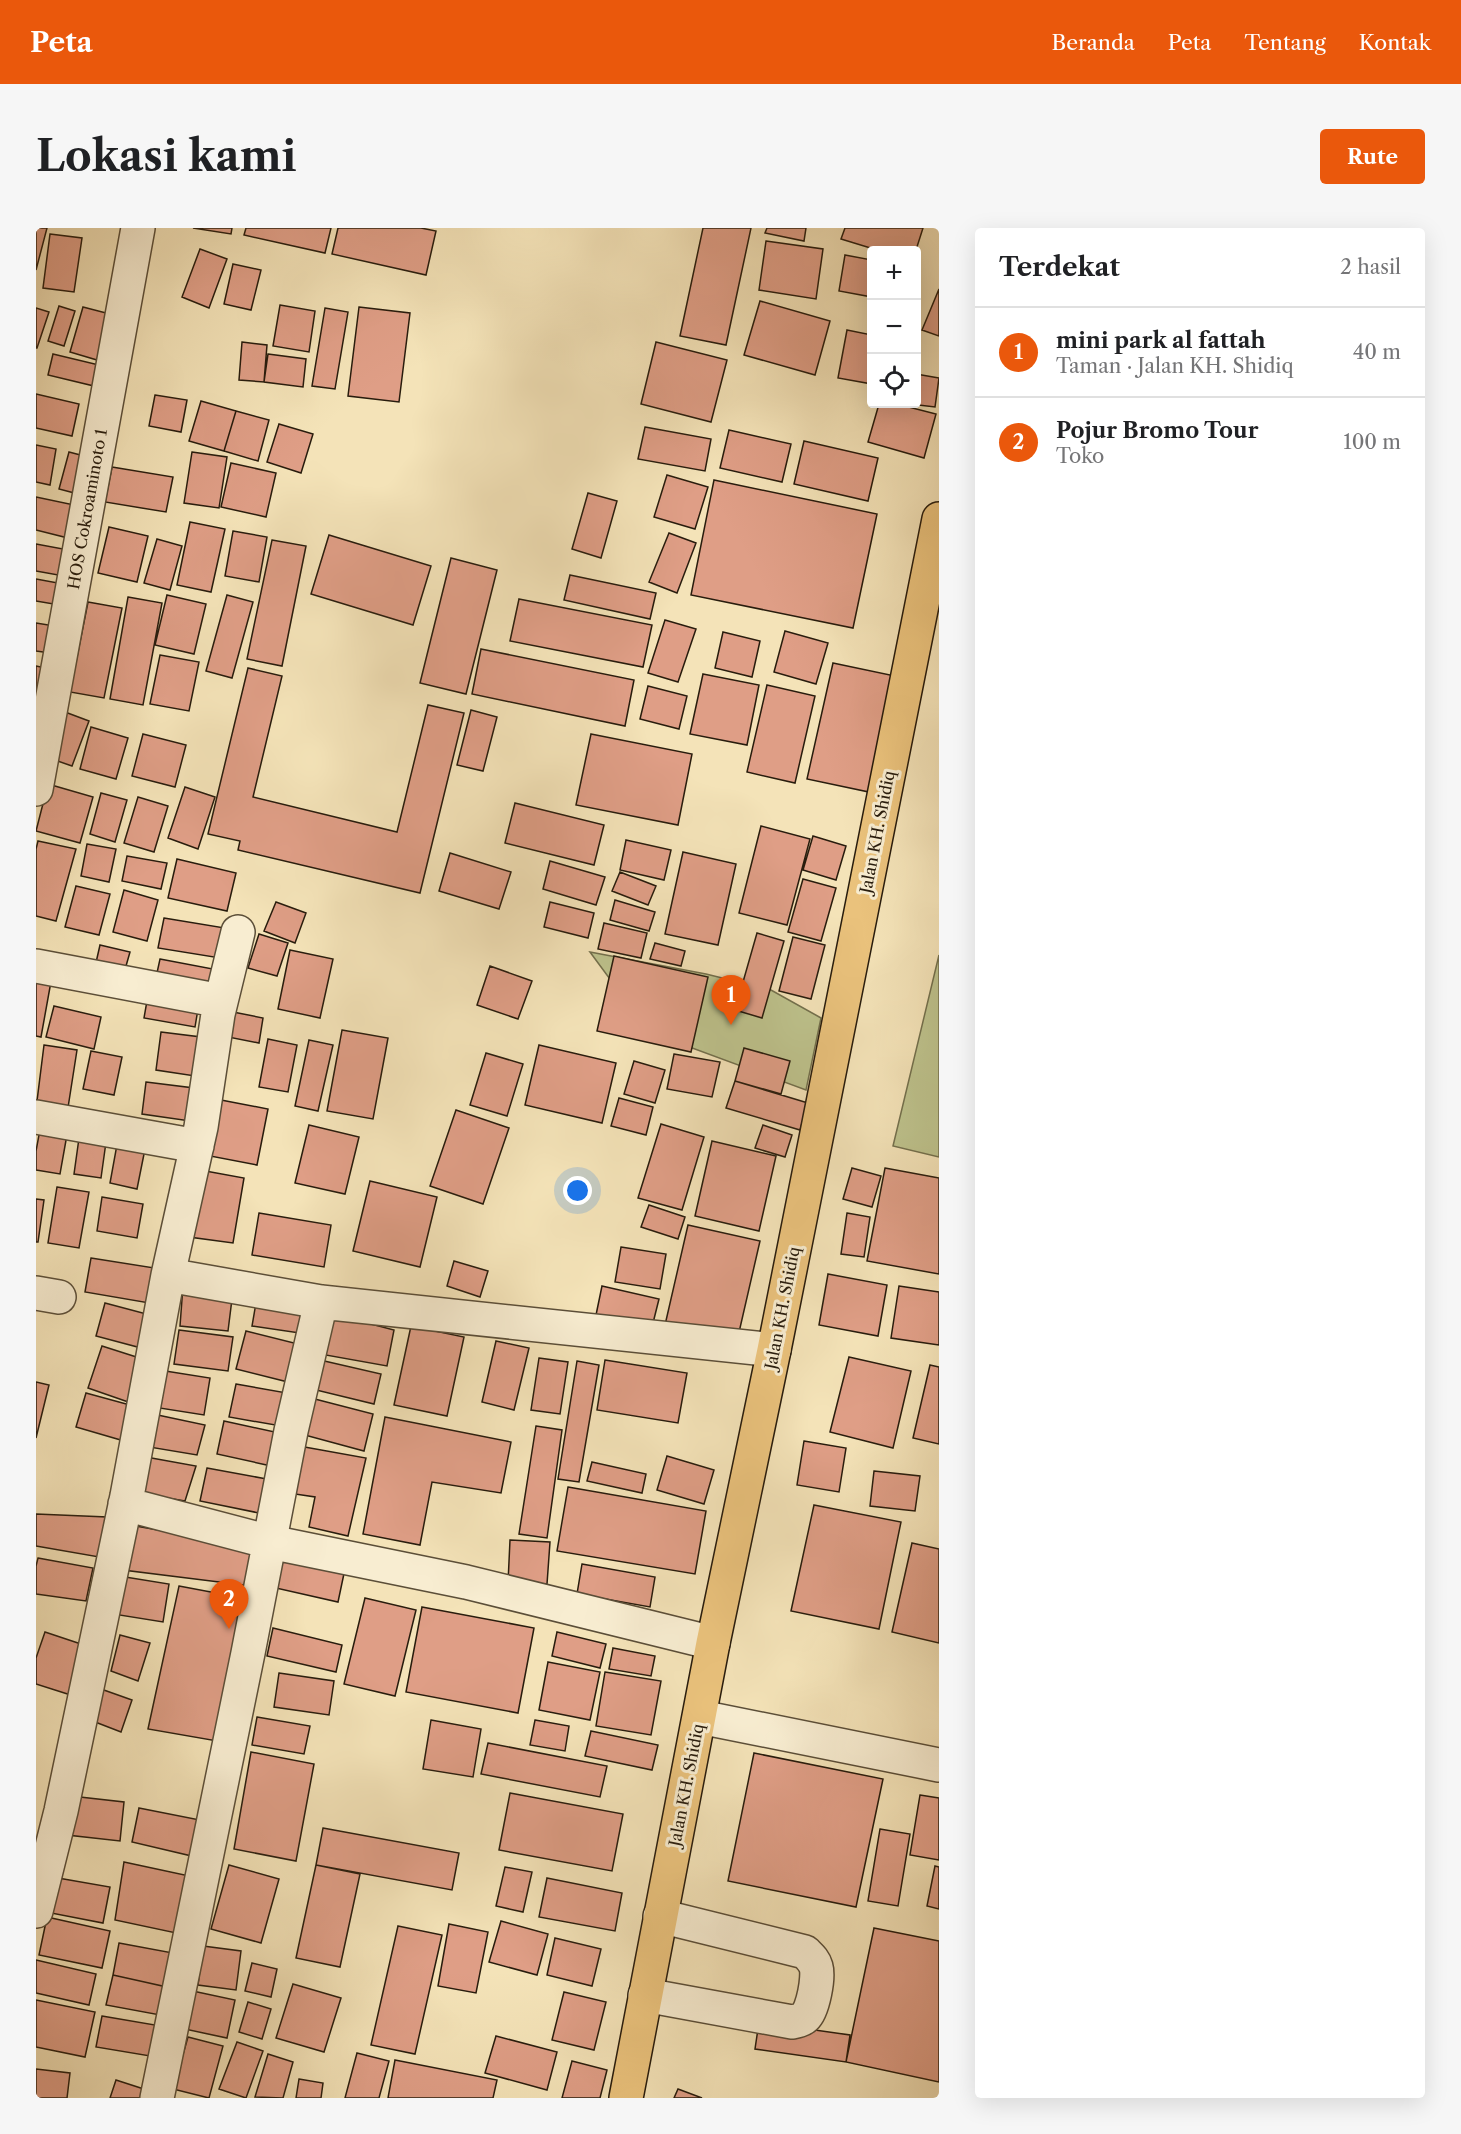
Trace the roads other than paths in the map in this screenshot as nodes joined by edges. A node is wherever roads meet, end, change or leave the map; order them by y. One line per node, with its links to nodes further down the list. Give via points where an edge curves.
1 (138, 228): 3 (street, HOS Cokroaminoto 1)
2 (939, 519): 11 (main road, Jalan KH. Shidiq)
3 (36, 789)
4 (238, 932): 6 (street)
5 (36, 966): 6 (street)
6 (221, 1001): 8 (street)
7 (36, 1117): 8 (street)
8 (197, 1146): 9 (street)
9 (168, 1275): 10 (street); 12 (street)
10 (321, 1302): 11 (street); 13 (street)
11 (774, 1350): 14 (main road, Jalan KH. Shidiq)
12 (125, 1504): 13 (street); 17 (street, via 61,1811)
13 (270, 1542): 14 (street, via 466,1582); 20 (street)
14 (713, 1643): 15 (main road, Jalan KH. Shidiq)
15 (700, 1717): 16 (street); 18 (main road, Jalan KH. Shidiq)
16 (939, 1765)
17 (36, 1911)
18 (660, 1916): 19 (main road, Jalan KH. Shidiq); 19 (street, via 805,1952 817,1970 810,2012 804,2019 792,2022)
19 (645, 1995): 21 (main road, Jalan KH. Shidiq)
20 (157, 2098)
21 (626, 2098)

